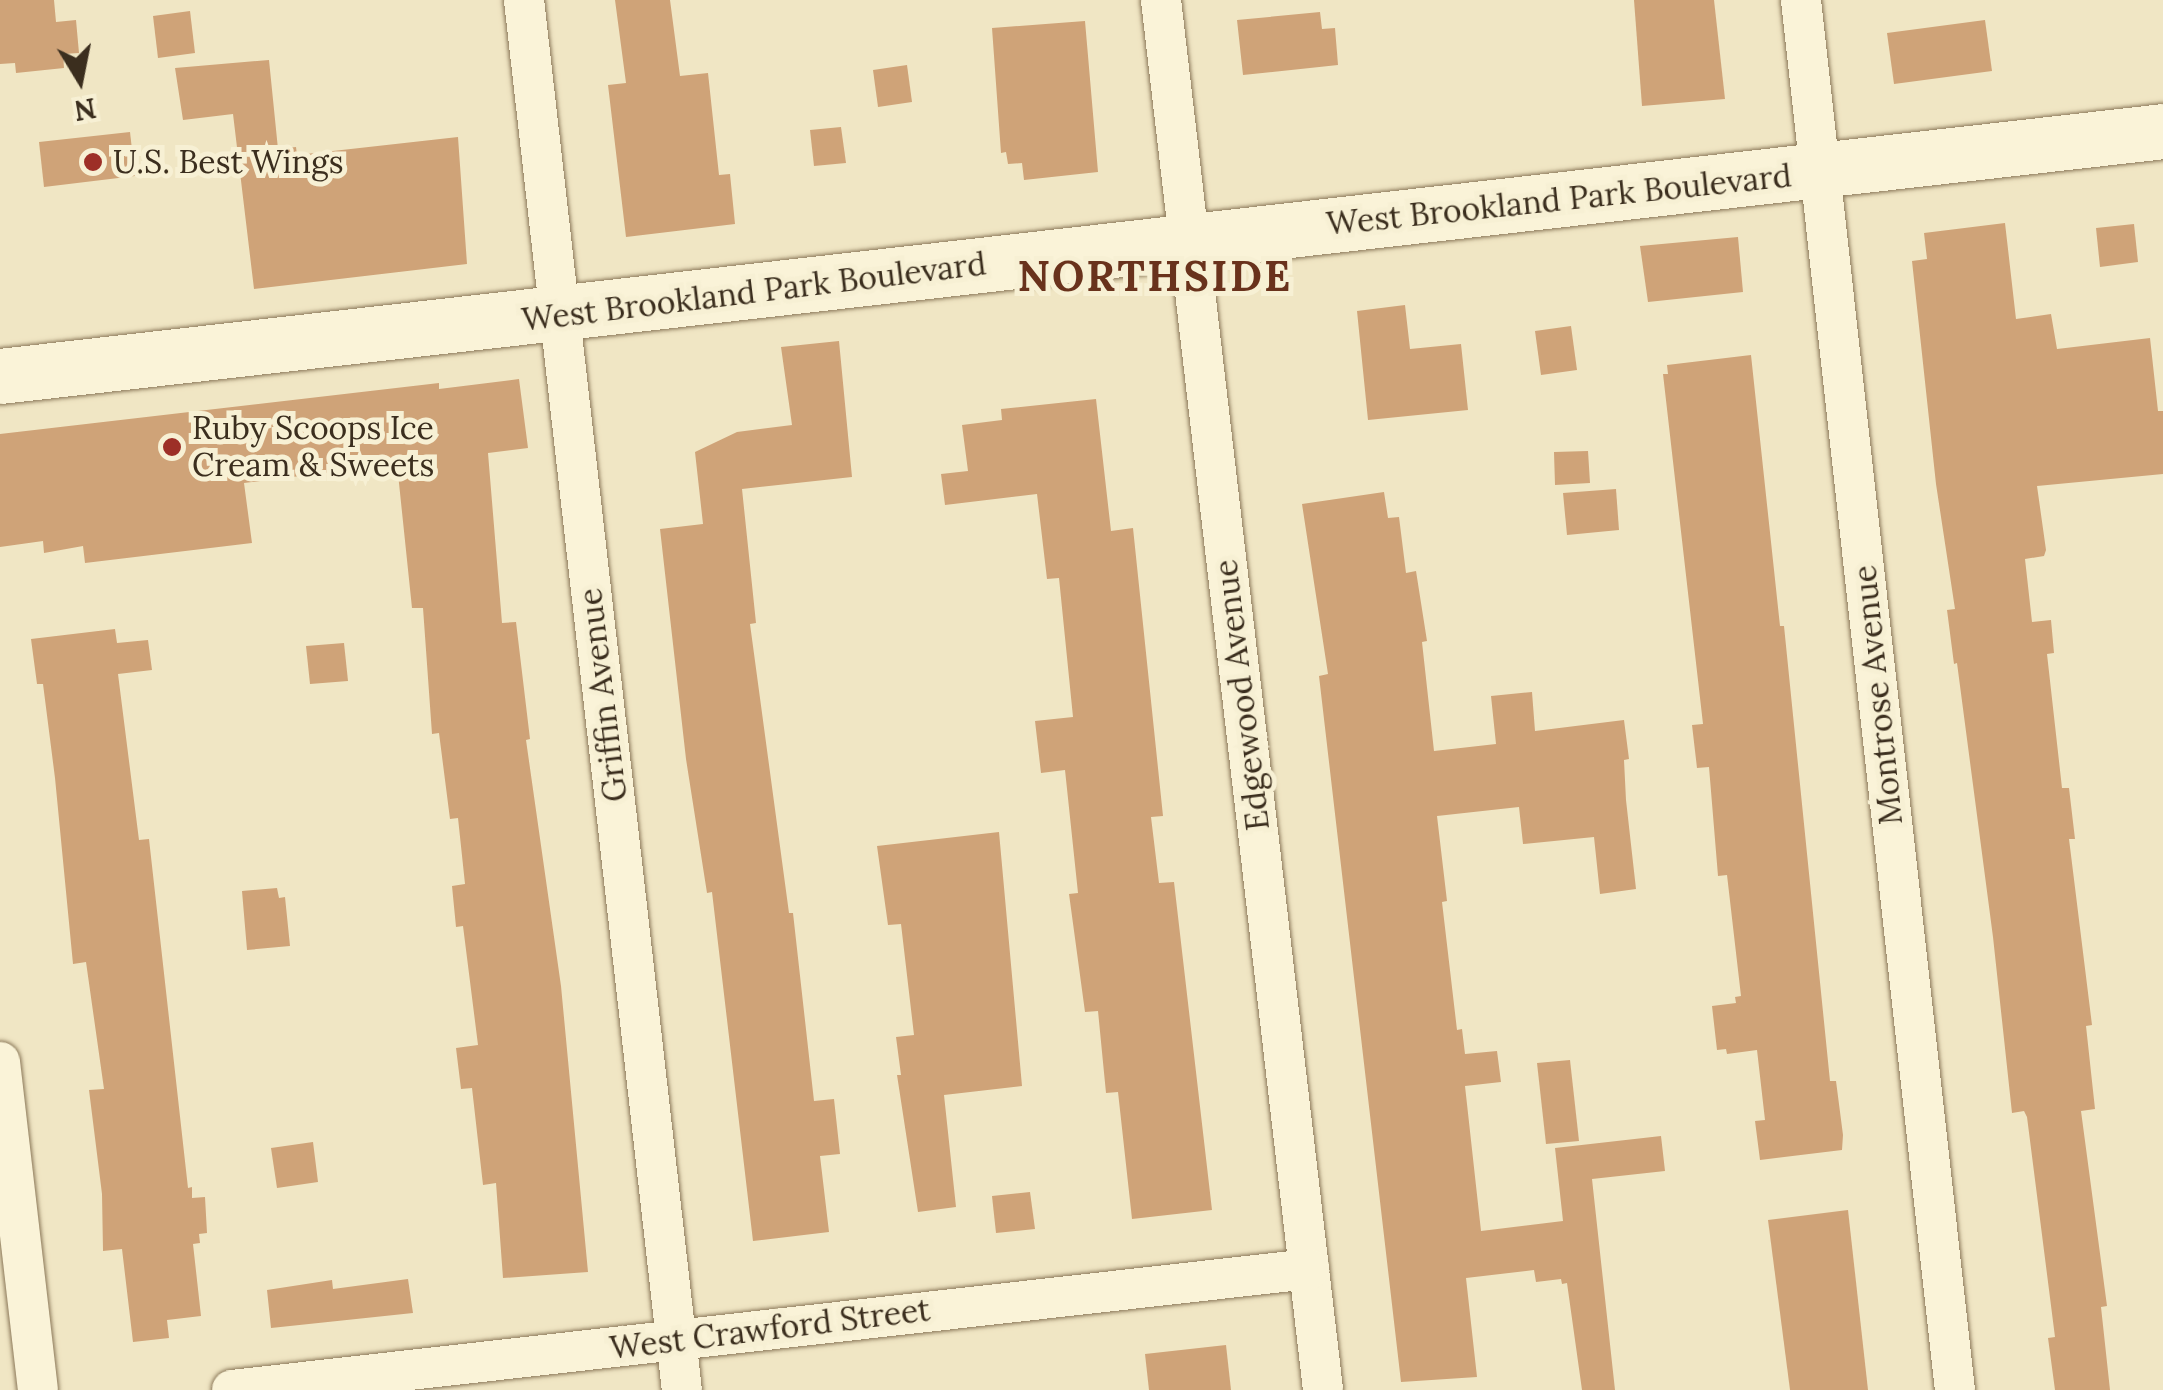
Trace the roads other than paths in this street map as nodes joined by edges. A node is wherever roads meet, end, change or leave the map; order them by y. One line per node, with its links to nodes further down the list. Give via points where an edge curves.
1 (524, 0): 7 (street, Griffin Avenue)
2 (1162, 0): 6 (street, Edgewood Avenue)
3 (1800, 0): 5 (street, Montrose Avenue)
4 (2163, 132): 5 (main road, West Brookland Park Boulevard)
5 (1820, 171): 6 (main road, West Brookland Park Boulevard); 16 (street, Montrose Avenue)
6 (1188, 242): 7 (main road, West Brookland Park Boulevard); 10 (street, Edgewood Avenue)
7 (559, 315): 8 (main road, West Brookland Park Boulevard); 11 (street, Griffin Avenue)
8 (0, 376)
9 (0, 1062): 12 (street)
10 (1309, 1268): 11 (street, West Crawford Street); 15 (street, Edgewood Avenue)
11 (677, 1343): 13 (street, West Crawford Street); 14 (street, Griffin Avenue)
12 (38, 1390)
13 (232, 1390)
14 (682, 1390)
15 (1323, 1390)
16 (1955, 1390)

